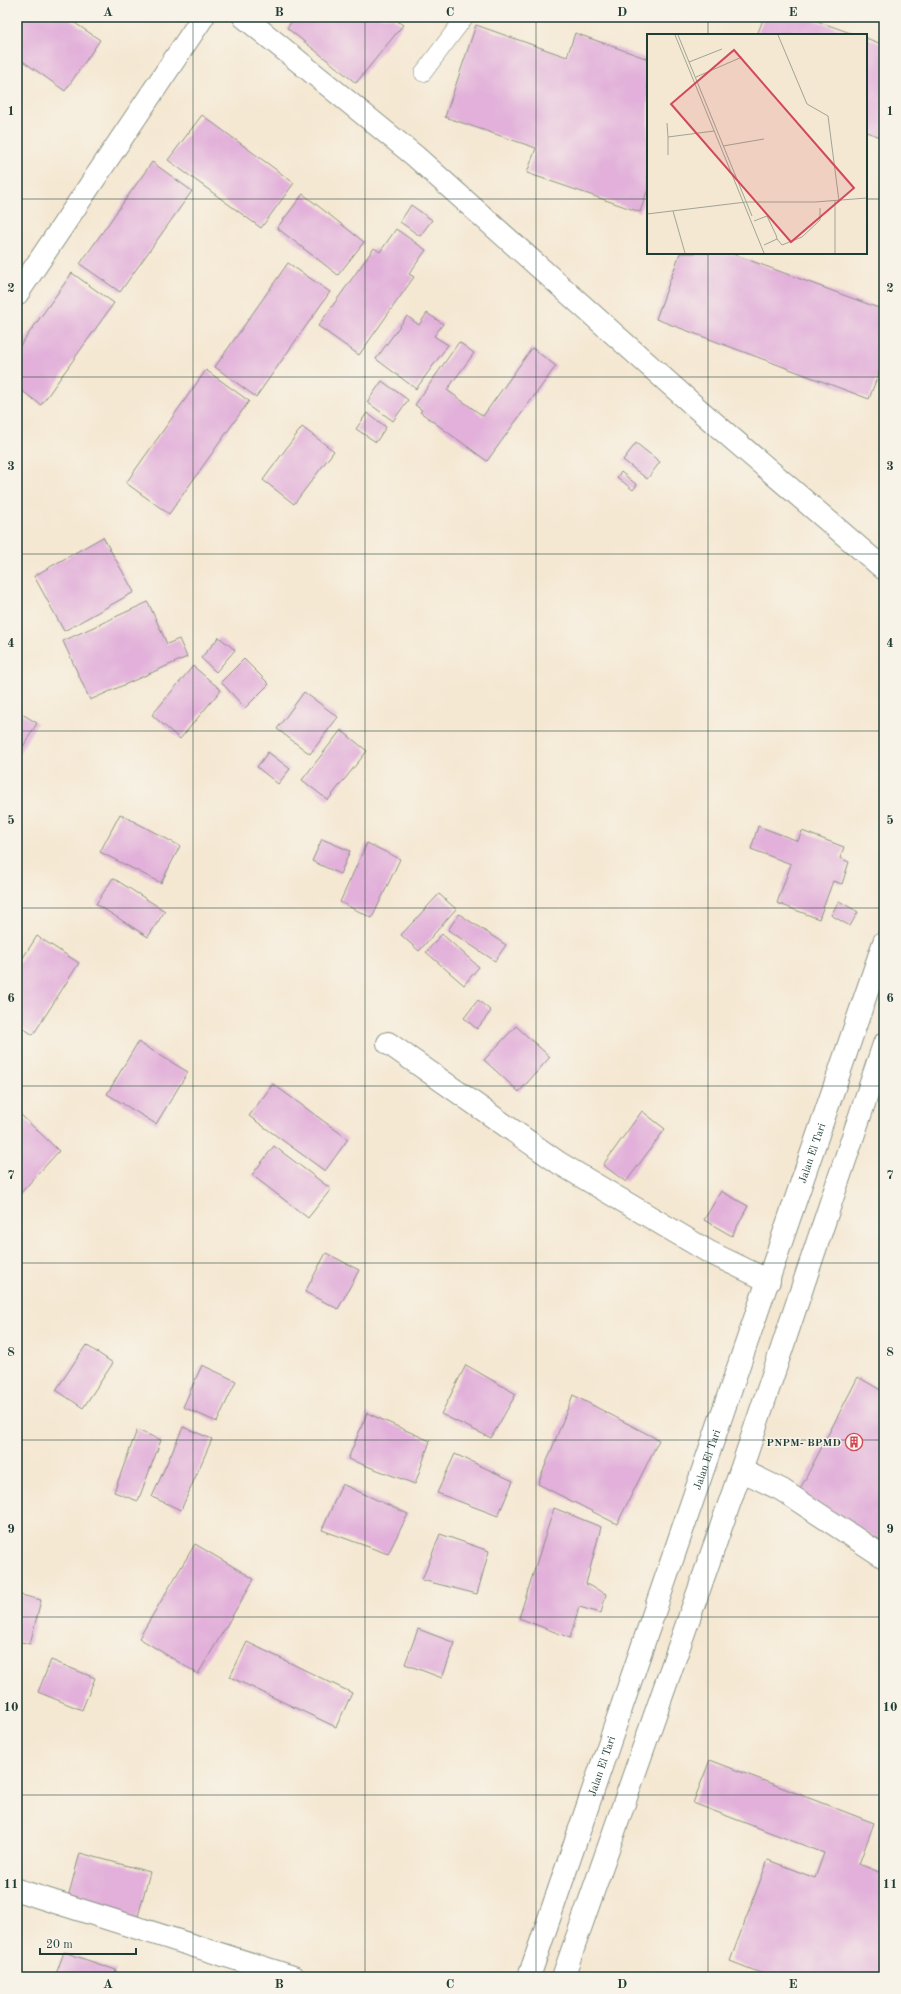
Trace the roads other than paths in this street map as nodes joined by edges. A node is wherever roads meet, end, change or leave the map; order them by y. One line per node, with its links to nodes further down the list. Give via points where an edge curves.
1 (203, 17): 5 (street)
2 (465, 17): 4 (lane)
3 (249, 19): 6 (street, via 415,156 699,410)
4 (423, 73)
5 (17, 294)
6 (884, 569)
7 (884, 942): 10 (street, Jalan El Tari)
8 (388, 1043): 10 (street, via 559,1163 709,1252)
9 (884, 1044): 11 (street)
10 (769, 1281): 15 (street, Jalan El Tari)
11 (741, 1470): 12 (street, via 782,1490); 16 (street)
12 (884, 1557)
13 (17, 1890): 14 (street)
14 (293, 1977)
15 (529, 1977)
16 (563, 1977)

